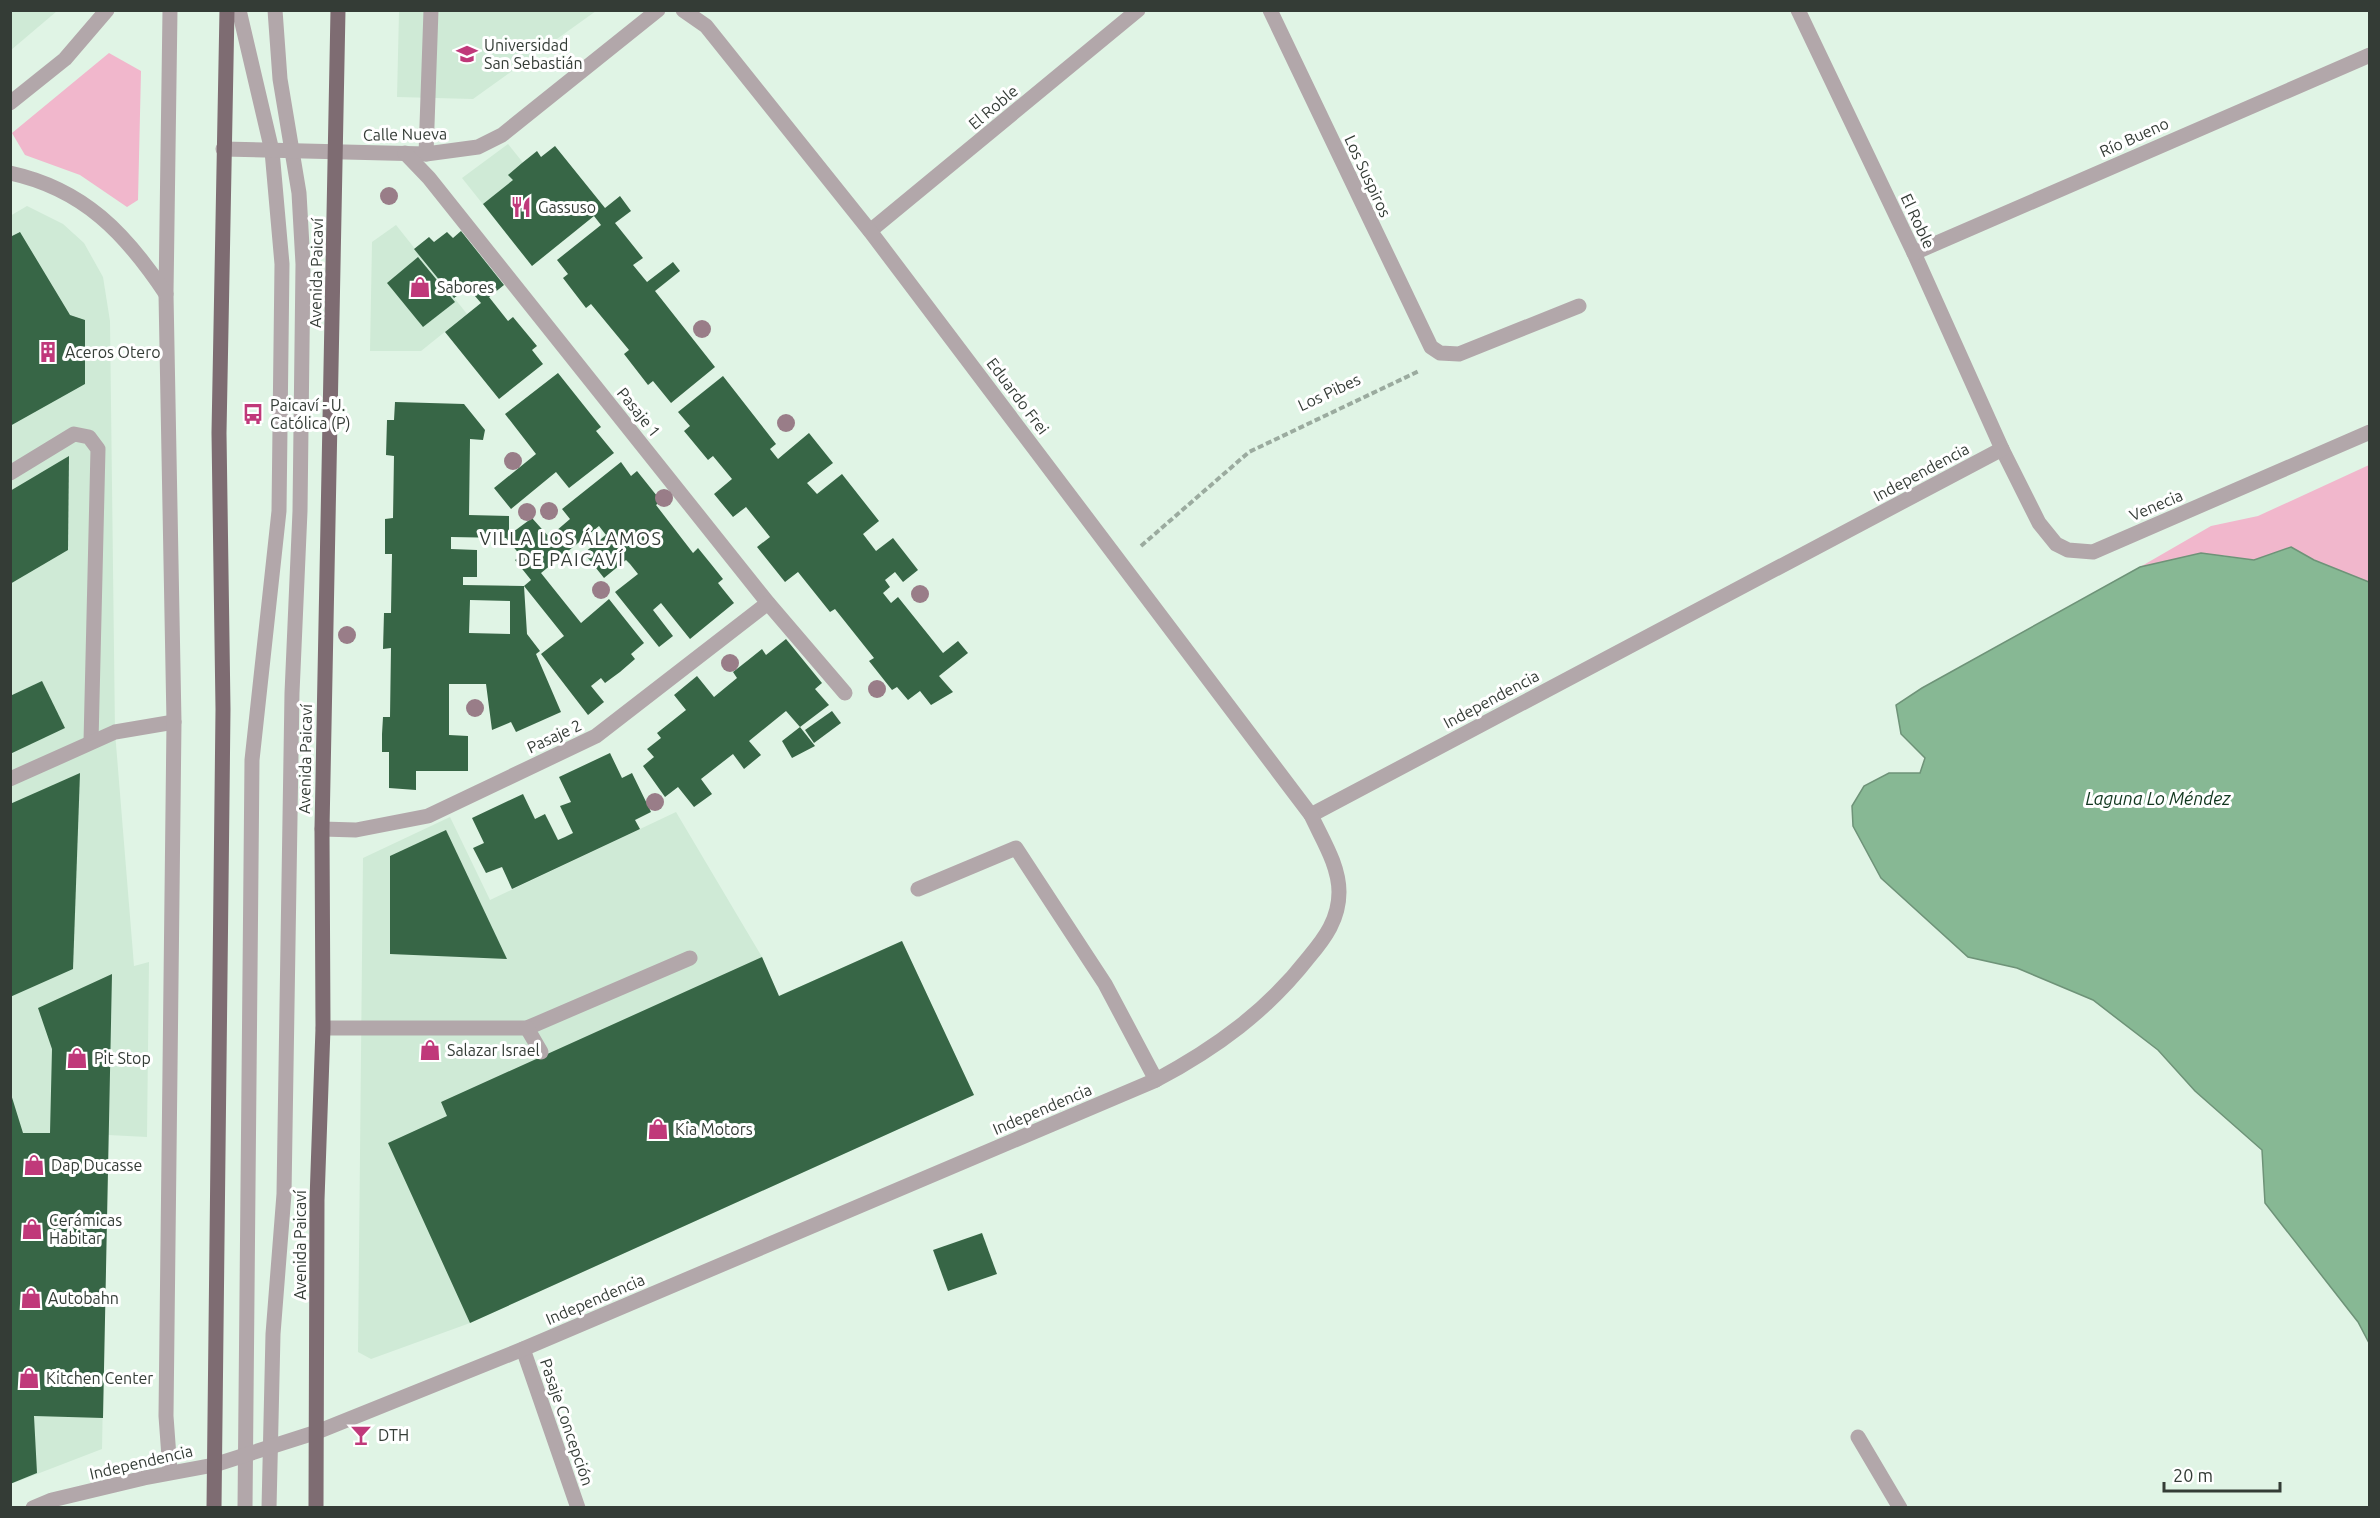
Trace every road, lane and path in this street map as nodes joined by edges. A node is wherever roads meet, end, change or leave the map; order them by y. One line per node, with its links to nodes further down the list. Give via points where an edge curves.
1 (107, 10): 14 (street, via 65,59)
2 (170, 10): 24 (street)
3 (227, 10): 15 (main road)
4 (239, 10): 16 (street)
5 (275, 10): 17 (street, via 280,79)
6 (338, 10): 18 (main road, Avenida Paicaví)
7 (431, 10): 20 (street)
8 (683, 10): 22 (street, Eduardo Frei, via 706,26)
9 (1138, 10): 22 (street, El Roble)
10 (1270, 10): 26 (street, Los Suspiros, via 1426,338)
11 (1798, 10): 23 (street, El Roble)
12 (654, 13): 20 (street, Calle Nueva, via 502,135 478,147)
13 (2370, 55): 23 (street, Río Bueno)
14 (10, 103)
15 (223, 149): 16 (street, Calle Nueva); 49 (main road, via 219,433 223,732)
16 (272, 151): 17 (street, Calle Nueva); 48 (street, via 282,264 279,511 252,760)
17 (292, 152): 18 (street, Calle Nueva); 47 (street, via 303,264 300,511 292,693 284,1194 273,1334)
18 (335, 153): 19 (street, Calle Nueva); 37 (main road, Avenida Paicaví)
19 (405, 153): 20 (street, Calle Nueva); 31 (street, Pasaje 1)
20 (426, 154)
21 (10, 173): 24 (street, via 44,182 102,216 136,252)
22 (870, 231): 30 (street, Eduardo Frei)
23 (1914, 253): 28 (street, El Roble)
24 (166, 294): 33 (street)
25 (1579, 306): 26 (street, via 1459,354)
26 (1440, 353): 30 (path, Los Pibes, via 1417,372 1249,452)
27 (2370, 432): 28 (street, Venecia, via 2104,547 2081,553 2056,544 2046,535)
28 (2002, 449): 36 (street, Independencia)
29 (10, 472): 34 (street, via 74,434 89,437 98,449)
30 (1122, 562): 36 (street, Eduardo Frei)
31 (768, 603): 32 (street, Pasaje 1); 37 (street, Pasaje 2, via 596,736 428,816 356,830)
32 (844, 693)
33 (174, 722): 34 (street, via 116,732); 50 (street, via 166,1416)
34 (91, 742): 35 (street)
35 (10, 779)
36 (1311, 815): 43 (street, Independencia, via 1339,881 1338,908 1331,927 1290,981 1256,1015 1217,1045)
37 (322, 829): 40 (main road, Avenida Paicaví)
38 (918, 889): 43 (street, via 1017,848 1105,984)
39 (690, 958): 41 (street)
40 (323, 1028): 41 (street); 45 (main road, Avenida Paicaví, via 317,1200)
41 (527, 1028): 42 (street)
42 (541, 1052)
43 (1156, 1080): 44 (street, Independencia)
44 (523, 1349): 45 (street, Independencia); 56 (street, Pasaje Concepción)
45 (317, 1432): 47 (street, Independencia); 55 (main road, Avenida Paicaví)
46 (1858, 1437): 57 (street)
47 (271, 1447): 48 (street, Independencia); 54 (street)
48 (245, 1455): 49 (street, Independencia); 53 (street)
49 (214, 1465): 50 (street, Independencia); 52 (main road)
50 (170, 1472): 51 (street, Independencia)
51 (33, 1508)
52 (214, 1508)
53 (245, 1508)
54 (269, 1508)
55 (316, 1508)
56 (578, 1508)
57 (1900, 1508)

